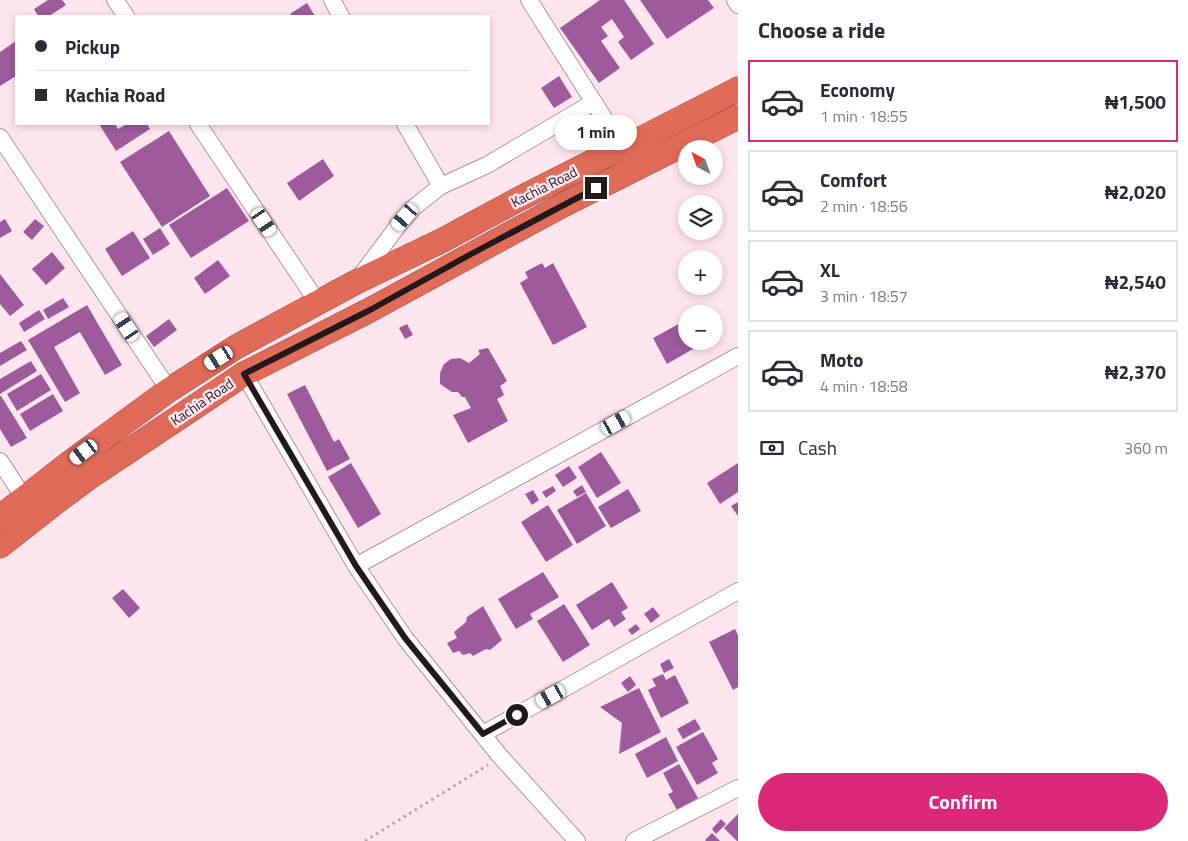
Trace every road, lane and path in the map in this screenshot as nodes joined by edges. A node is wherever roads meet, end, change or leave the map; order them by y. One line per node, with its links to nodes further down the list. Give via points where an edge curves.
1 (115, 0): 6 (street)
2 (332, 0): 7 (street)
3 (529, 0): 9 (street)
4 (734, 0): 5 (street)
5 (738, 5)
6 (125, 15)
7 (340, 15)
8 (738, 89): 14 (highway, Kachia Road)
9 (594, 102): 14 (street); 15 (street, via 487,165)
10 (738, 117): 18 (highway, Kachia Road, via 561,206)
11 (199, 125): 19 (street)
12 (406, 125): 15 (street)
13 (0, 137): 22 (street)
14 (623, 148): 16 (highway, Kachia Road)
15 (442, 186): 17 (street, via 413,208)
16 (398, 262): 17 (highway, Kachia Road); 18 (highway)
17 (356, 282): 19 (highway, Kachia Road)
18 (410, 288): 21 (highway, Kachia Road)
19 (318, 303): 22 (highway, Kachia Road, via 236,347)
20 (738, 356): 27 (street)
21 (244, 374): 26 (highway, Kachia Road, via 91,476); 27 (street)
22 (169, 390): 24 (highway, Kachia Road)
23 (0, 461): 24 (street)
24 (24, 498): 25 (highway, Kachia Road)
25 (0, 517)
26 (0, 546)
27 (356, 566): 29 (street, via 405,638)
28 (738, 591): 29 (street)
29 (483, 734): 33 (street)
30 (494, 761): 32 (path)
31 (738, 788): 34 (street)
32 (365, 841)
33 (577, 841)
34 (634, 841)

